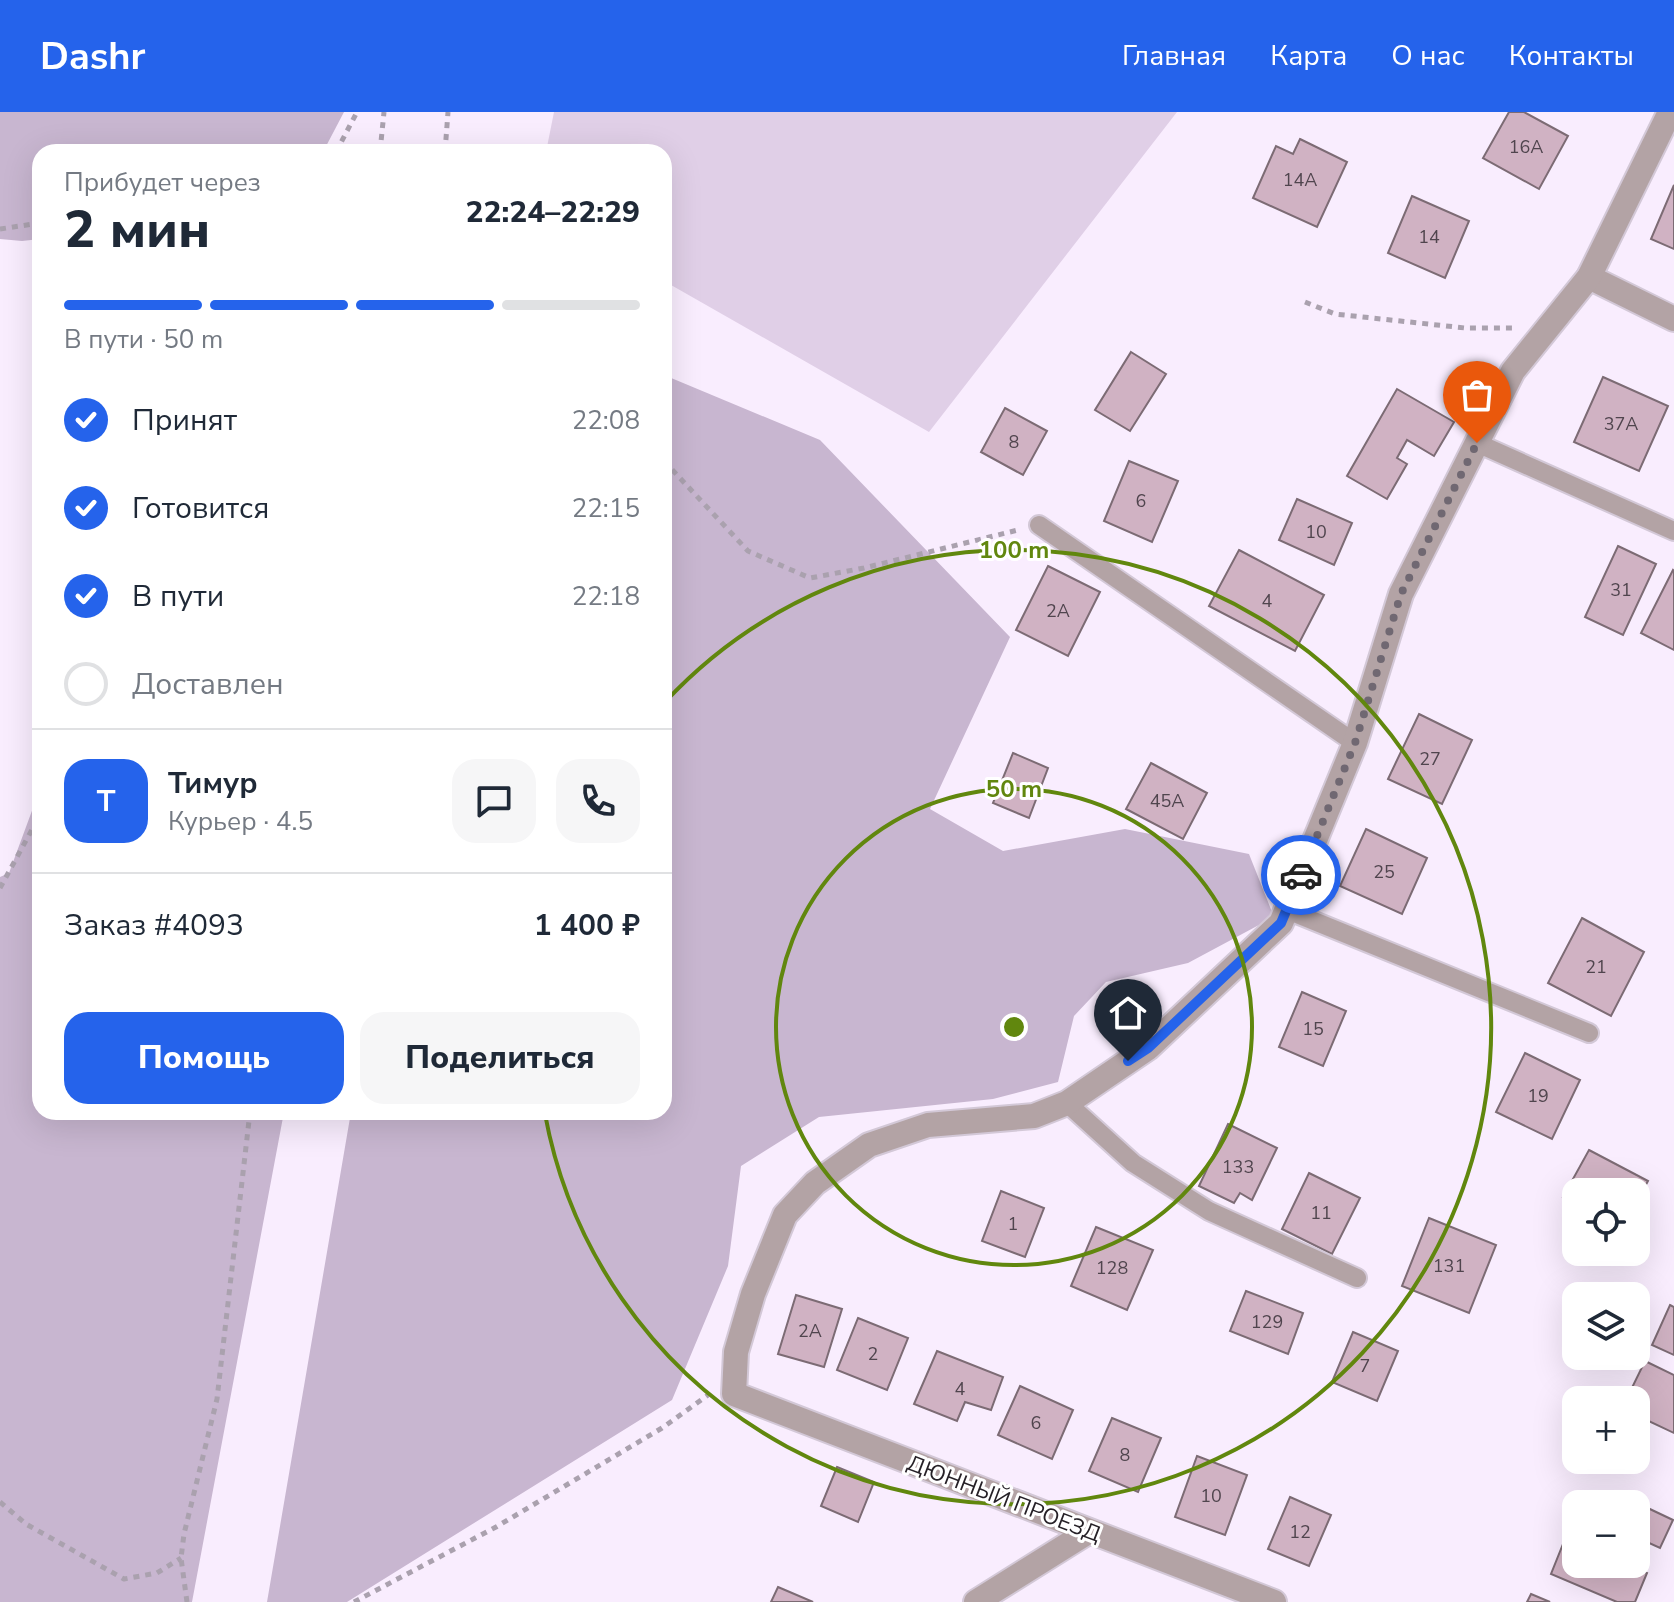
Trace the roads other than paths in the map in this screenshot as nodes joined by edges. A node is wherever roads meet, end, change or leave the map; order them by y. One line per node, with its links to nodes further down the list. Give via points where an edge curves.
1 (1670, 112): 2 (street)
2 (1589, 277): 3 (street); 4 (street, via 1513,371)
3 (1674, 319)
4 (1477, 443): 6 (lane); 7 (street, via 1401,594)
5 (1039, 525): 7 (lane)
6 (1674, 531)
7 (1355, 743): 8 (street)
8 (1287, 910): 9 (lane); 10 (street, via 1281,923 1148,1048)
9 (1589, 1033)
10 (1067, 1103): 11 (lane, via 1133,1163 1209,1211); 12 (street, ДЮННЫЙ ПРОЕЗД, via 1034,1116 928,1125 869,1145 815,1183 785,1215 753,1294 736,1352 734,1394)
11 (1357, 1278)
12 (1088, 1532): 13 (street); 14 (street, ДЮННЫЙ ПРОЕЗД)
13 (976, 1602)
14 (1274, 1602)

